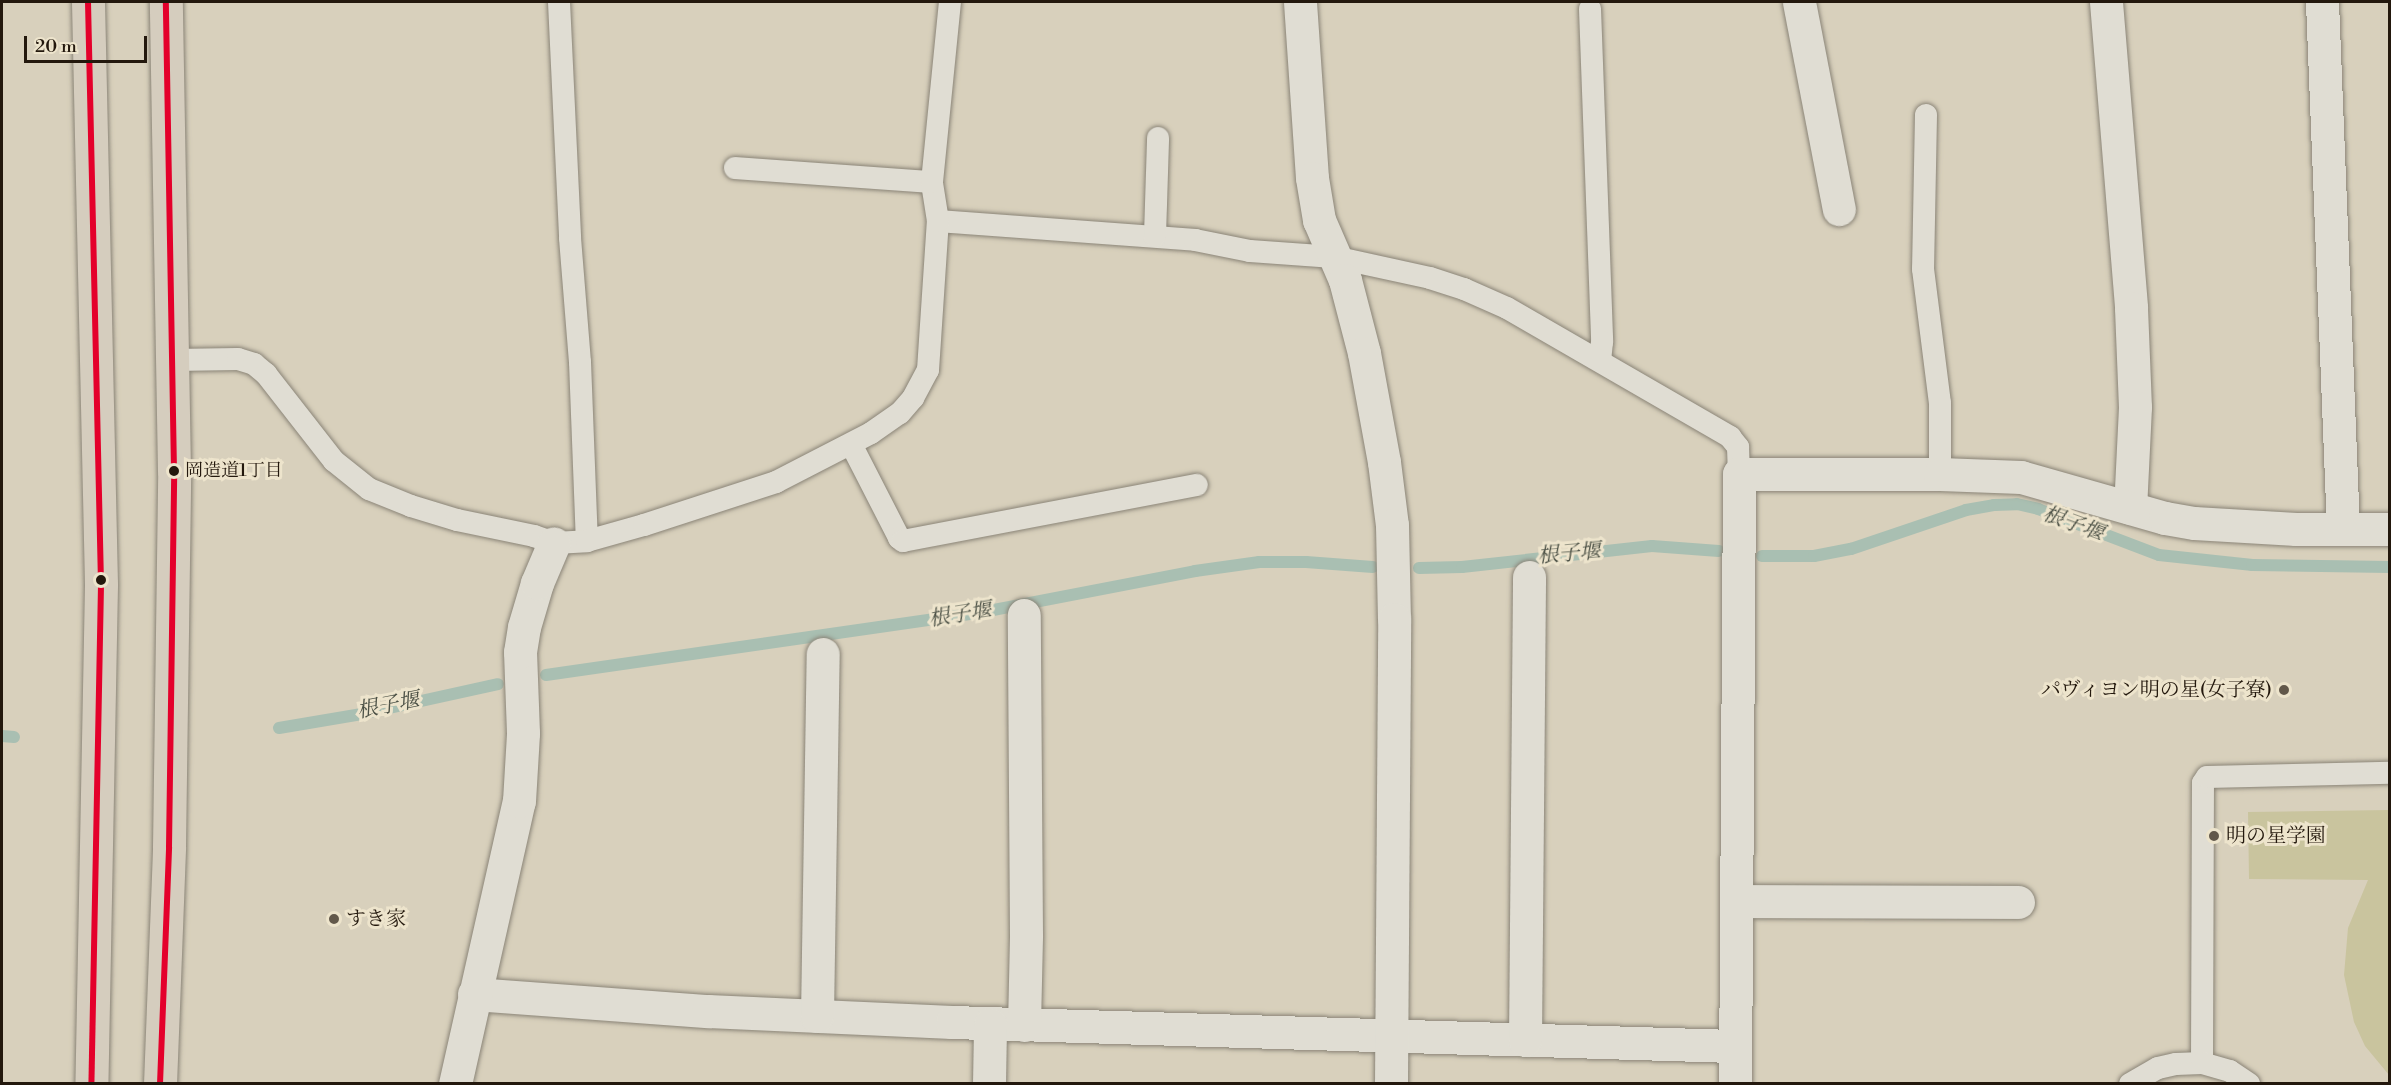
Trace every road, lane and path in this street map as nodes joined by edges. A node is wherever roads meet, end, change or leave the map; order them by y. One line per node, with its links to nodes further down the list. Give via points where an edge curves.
1 (88, 2): 43 (highway, via 101,585)
2 (166, 2): 18 (highway)
3 (559, 2): 27 (lane)
4 (950, 2): 13 (lane)
5 (1300, 2): 17 (street, via 1312,178 1319,220)
6 (1799, 2): 14 (street)
7 (2106, 2): 24 (street, via 2131,308 2135,407)
8 (2322, 2): 26 (street)
9 (1590, 9): 19 (lane)
10 (1926, 115): 22 (lane, via 1923,269 1940,403)
11 (1158, 138): 16 (lane)
12 (735, 168): 13 (lane)
13 (932, 182): 15 (lane)
14 (1839, 209)
15 (938, 221): 16 (lane); 20 (lane, via 928,370 914,398 900,413)
16 (1155, 236): 17 (lane, via 1251,251)
17 (1334, 257): 19 (lane, via 1464,289 1507,308); 39 (street, via 1353,306 1384,462 1392,525)
18 (173, 360): 28 (lane, via 238,359 254,364 334,461 369,489 457,520); 44 (highway, via 169,847)
19 (1600, 360): 21 (lane, via 1730,437 1738,447)
20 (851, 444): 23 (lane, via 903,541); 27 (lane, via 776,482)
21 (1739, 474): 22 (street); 33 (street)
22 (1940, 474): 24 (street, via 2037,480)
23 (1197, 486)
24 (2130, 508): 26 (street, via 2194,523)
25 (2390, 529): 26 (street)
26 (2343, 530)
27 (587, 540): 28 (lane)
28 (554, 543): 35 (street, via 524,627 519,801)
29 (1529, 577): 40 (street)
30 (1024, 615): 38 (street)
31 (823, 654): 36 (street)
32 (2390, 773): 42 (lane, via 2207,777 2203,783)
33 (1737, 901): 34 (street); 41 (street)
34 (2018, 902)
35 (474, 994): 36 (street); 45 (street)
36 (817, 1016): 37 (street)
37 (990, 1024): 38 (street); 46 (street)
38 (1024, 1024): 39 (street)
39 (1392, 1037): 40 (street); 47 (street)
40 (1525, 1040): 41 (street)
41 (1735, 1046): 48 (street)
42 (2202, 1064): 49 (lane, via 2158,1068); 50 (lane, via 2230,1071)
43 (91, 1083)
44 (160, 1083)
45 (455, 1083)
46 (989, 1083)
47 (1391, 1083)
48 (1735, 1083)
49 (2130, 1083)
50 (2249, 1083)

